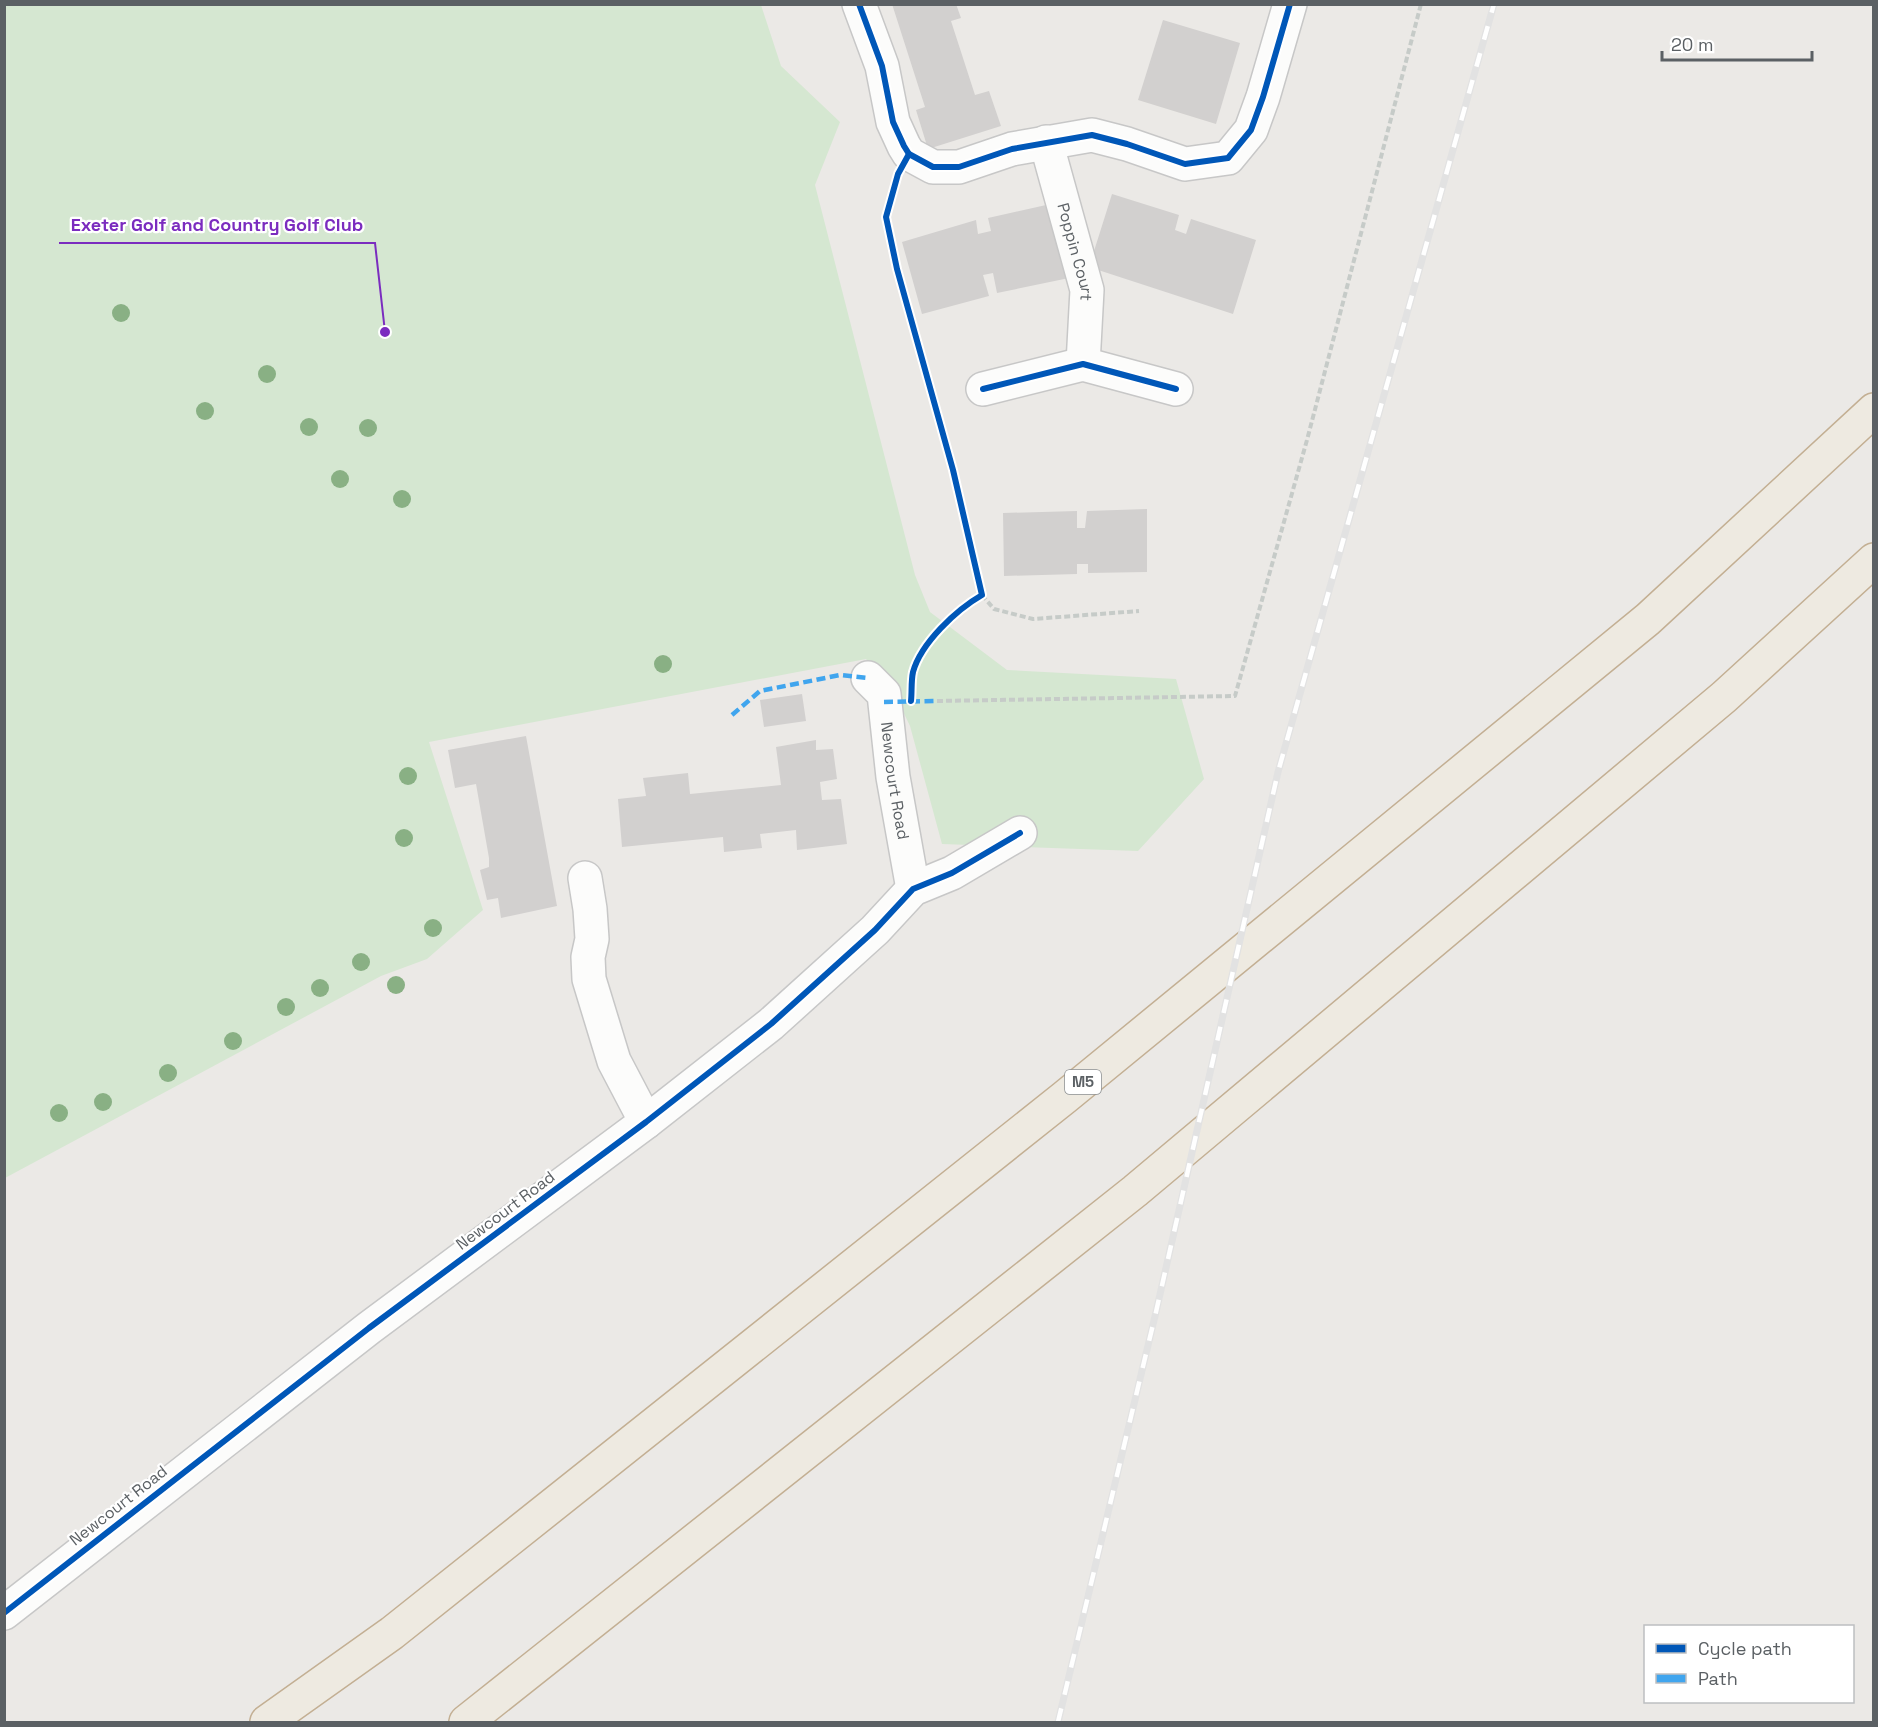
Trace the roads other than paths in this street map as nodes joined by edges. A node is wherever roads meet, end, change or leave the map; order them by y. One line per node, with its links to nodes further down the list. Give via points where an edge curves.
1 (859, 4): 3 (street, via 882,66 893,122 909,154 933,167 959,167)
2 (1290, 4): 3 (street, via 1251,130 1228,158 1185,164 1092,135)
3 (1046, 142): 4 (street, Poppin Court, via 1087,290)
4 (1083, 364): 5 (street); 6 (street)
5 (983, 389)
6 (1176, 389)
7 (1874, 410): 15 (highway, M5, via 1648,619 1065,1097 401,1625)
8 (1874, 560): 16 (highway, via 1724,698 1135,1191)
9 (868, 678): 12 (street, Newcourt Road, via 884,694 893,777)
10 (1020, 833): 12 (street, Newcourt Road, via 952,873)
11 (585, 878): 13 (street, via 592,939 589,980 614,1061)
12 (913, 889): 13 (street, Newcourt Road, via 875,930 771,1024)
13 (646, 1122): 14 (street, Newcourt Road, via 369,1328)
14 (4, 1612)
15 (267, 1722)
16 (466, 1722)

